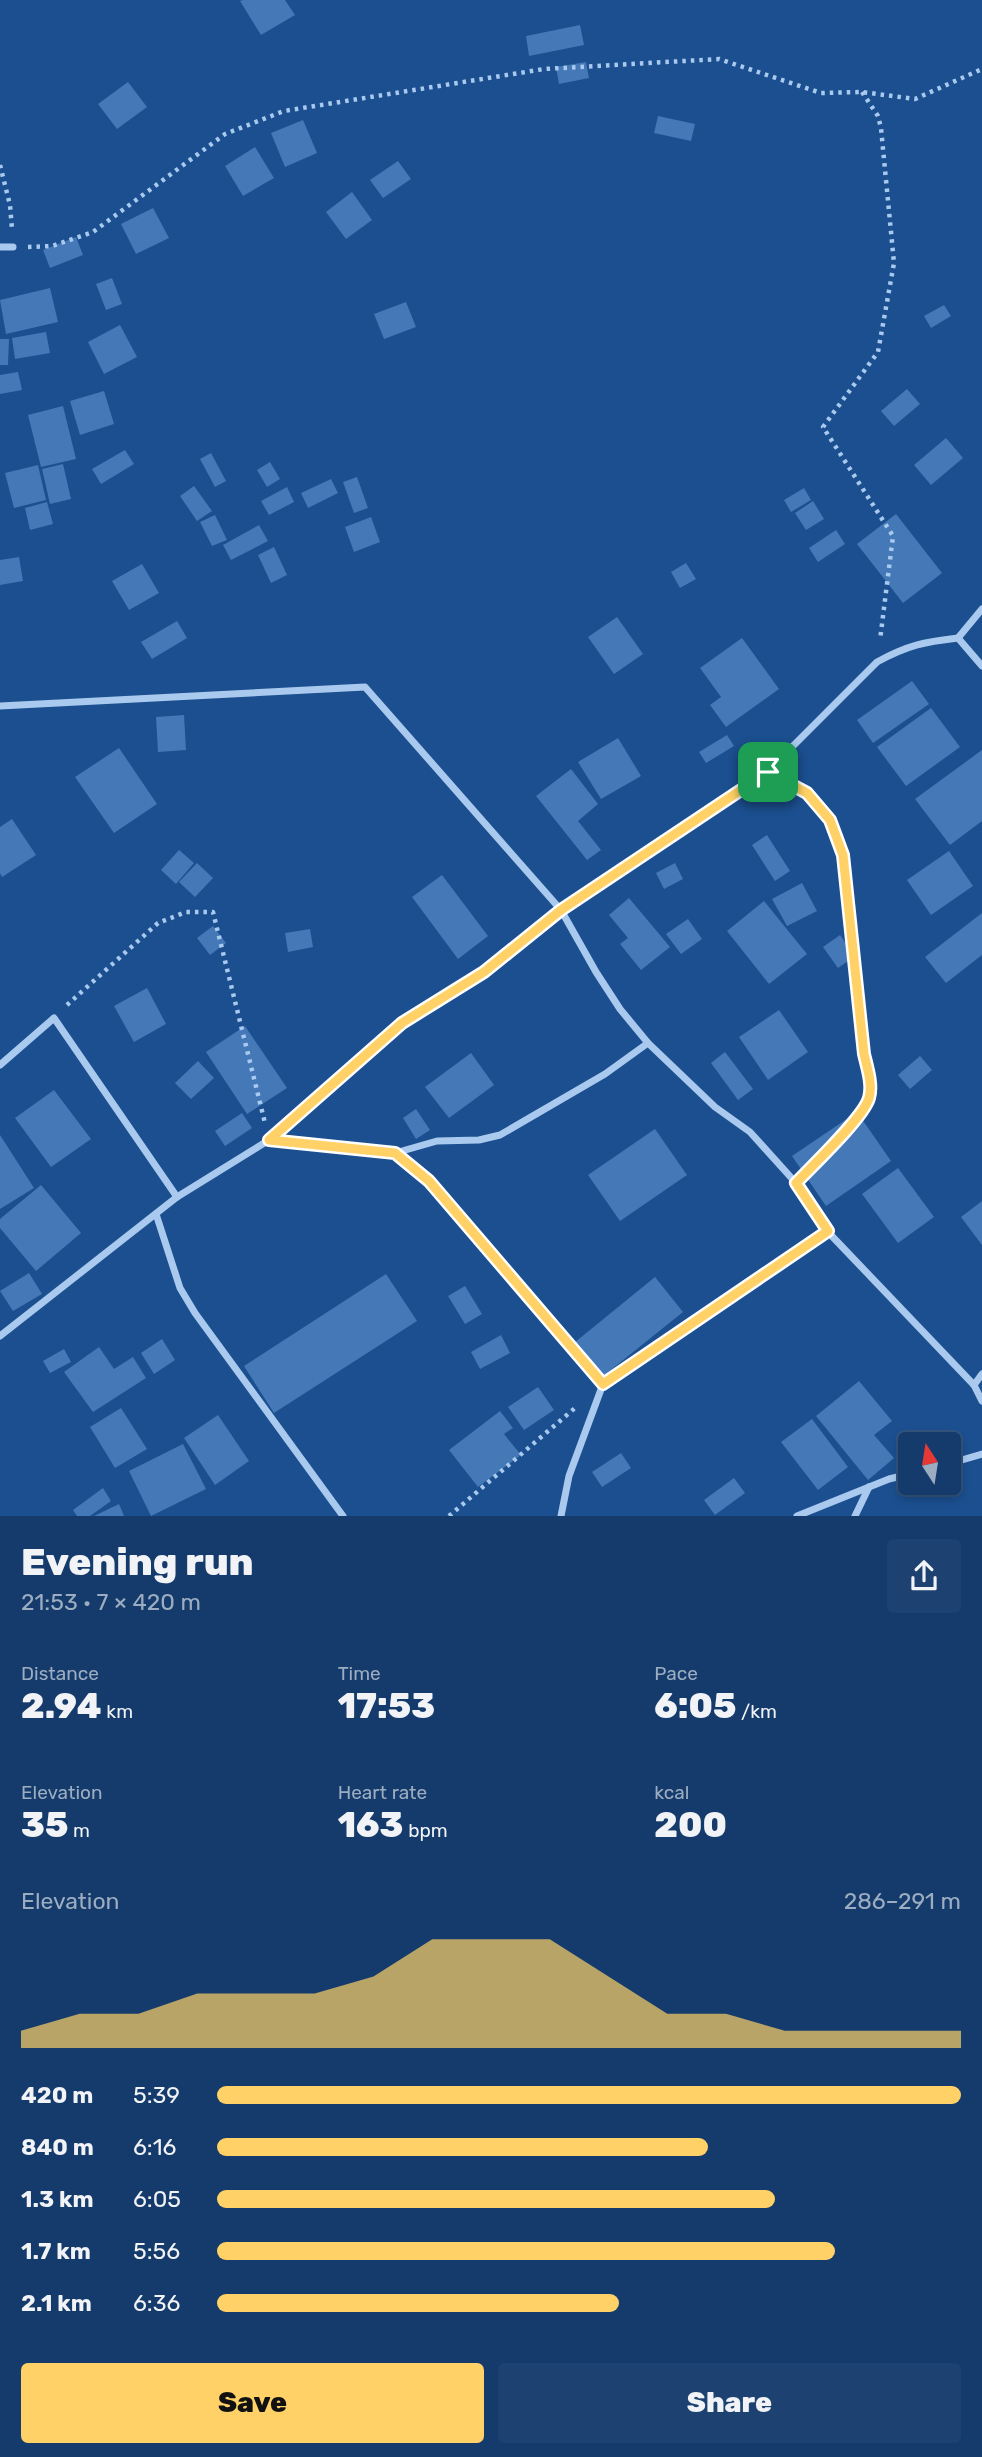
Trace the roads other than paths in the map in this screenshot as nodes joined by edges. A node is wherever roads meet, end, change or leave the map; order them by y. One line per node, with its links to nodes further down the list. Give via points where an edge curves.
1 (0, 247): 2 (street)
2 (13, 247)
3 (982, 609): 4 (street)
4 (958, 638): 5 (street); 7 (street, via 919,643 877,662)
5 (982, 666)
6 (0, 706): 8 (street, via 365,687)
7 (768, 772): 8 (street); 13 (street, via 807,793 830,820 843,855 869,1077 869,1097 861,1112)
8 (561, 910): 9 (street, via 620,1009); 11 (street, via 484,972 402,1023)
9 (648, 1043): 12 (street, via 605,1074 500,1135 437,1141); 13 (street, via 715,1107 750,1132)
10 (0, 1065): 14 (street, via 54,1018)
11 (269, 1140): 12 (street); 14 (street)
12 (395, 1153): 25 (street, via 429,1181 603,1384 569,1476)
13 (796, 1183): 18 (street, via 828,1231)
14 (177, 1197): 15 (street)
15 (156, 1214): 16 (street); 24 (street, via 180,1288 195,1313)
16 (0, 1336)
17 (982, 1374): 18 (street)
18 (974, 1385): 19 (street)
19 (982, 1401)
20 (982, 1454): 21 (street)
21 (961, 1460)
22 (898, 1478): 23 (street)
23 (870, 1487): 26 (street); 27 (street)
24 (343, 1516)
25 (561, 1516)
26 (797, 1516)
27 (855, 1516)

